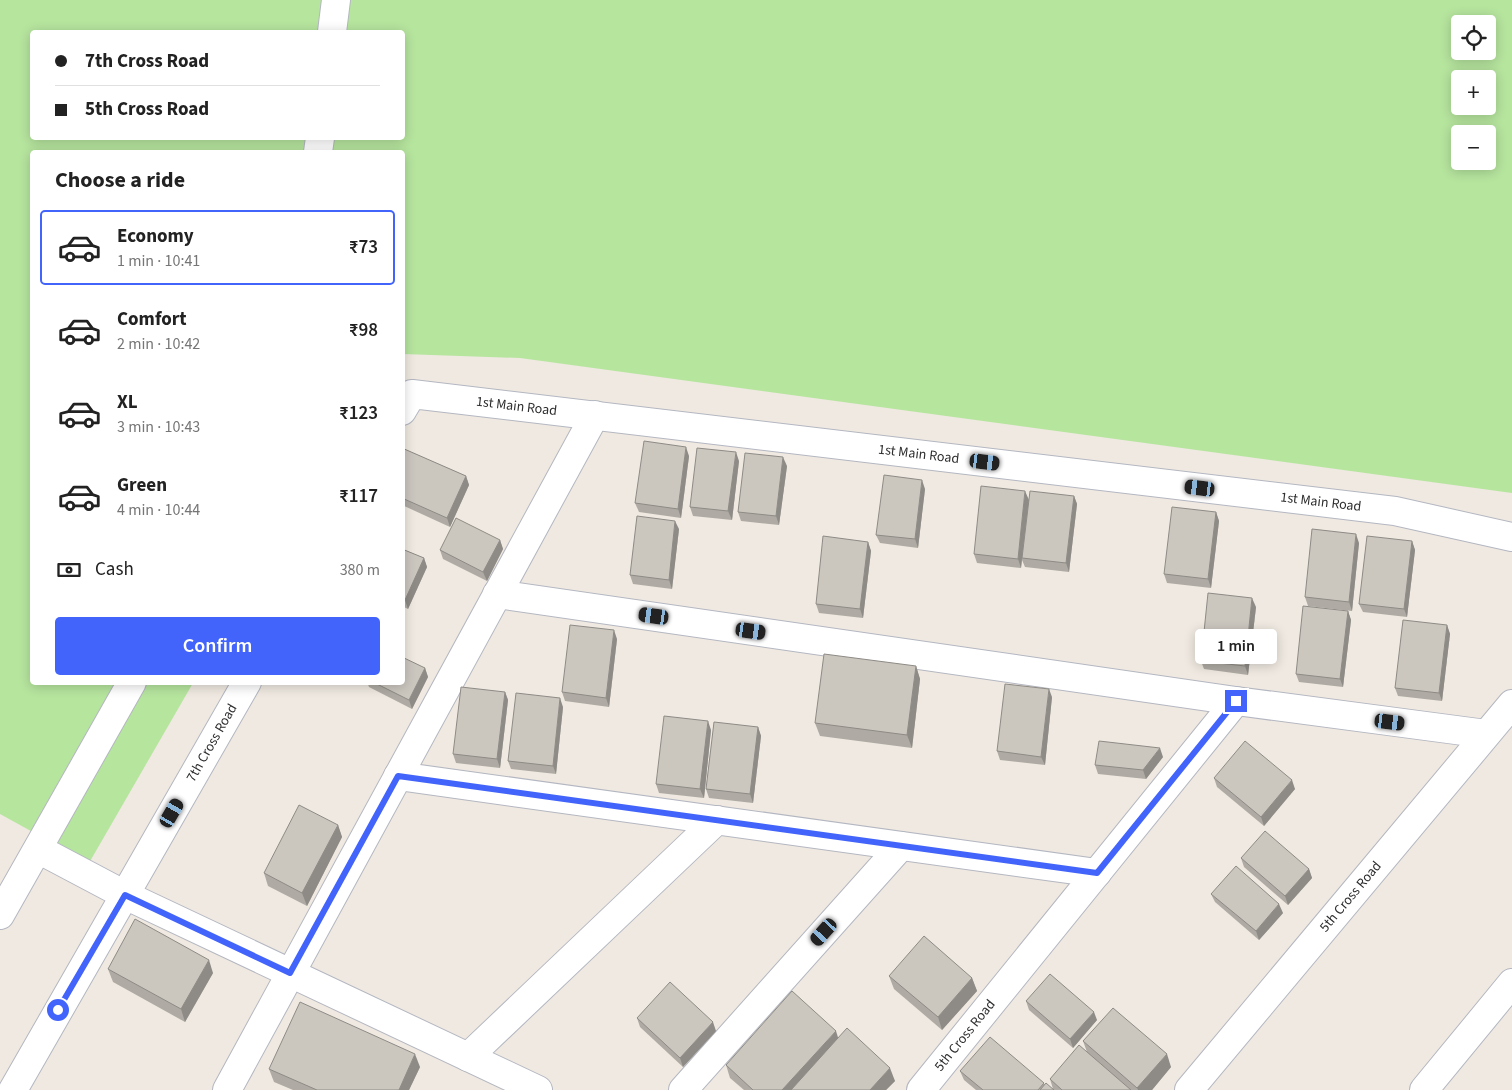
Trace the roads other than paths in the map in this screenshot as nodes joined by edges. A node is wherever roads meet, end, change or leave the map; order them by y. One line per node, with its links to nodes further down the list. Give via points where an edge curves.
1 (336, 0): 2 (street)
2 (332, 30)
3 (408, 402): 4 (street, 1st Main Road)
4 (595, 415): 5 (street, 1st Main Road, via 1395,512); 6 (street)
5 (1512, 537)
6 (497, 594): 9 (street); 12 (street)
7 (130, 685): 15 (street)
8 (245, 685): 17 (street, 7th Cross Road)
9 (1236, 701): 11 (street); 16 (street, 5th Cross Road)
10 (1512, 704): 11 (street, 5th Cross Road)
11 (1486, 734): 27 (street, 5th Cross Road)
12 (398, 776): 13 (street); 19 (street)
13 (717, 820): 14 (street); 21 (street)
14 (901, 846): 16 (street); 25 (street)
15 (38, 849): 17 (street); 18 (street)
16 (1097, 873): 26 (street, 5th Cross Road)
17 (125, 895): 19 (street); 22 (street, 7th Cross Road)
18 (0, 915)
19 (290, 973): 21 (street); 23 (street)
20 (1512, 983): 28 (street)
21 (468, 1057): 24 (street)
22 (12, 1090)
23 (227, 1090)
24 (538, 1090)
25 (683, 1090)
26 (921, 1090)
27 (1189, 1090)
28 (1424, 1090)

